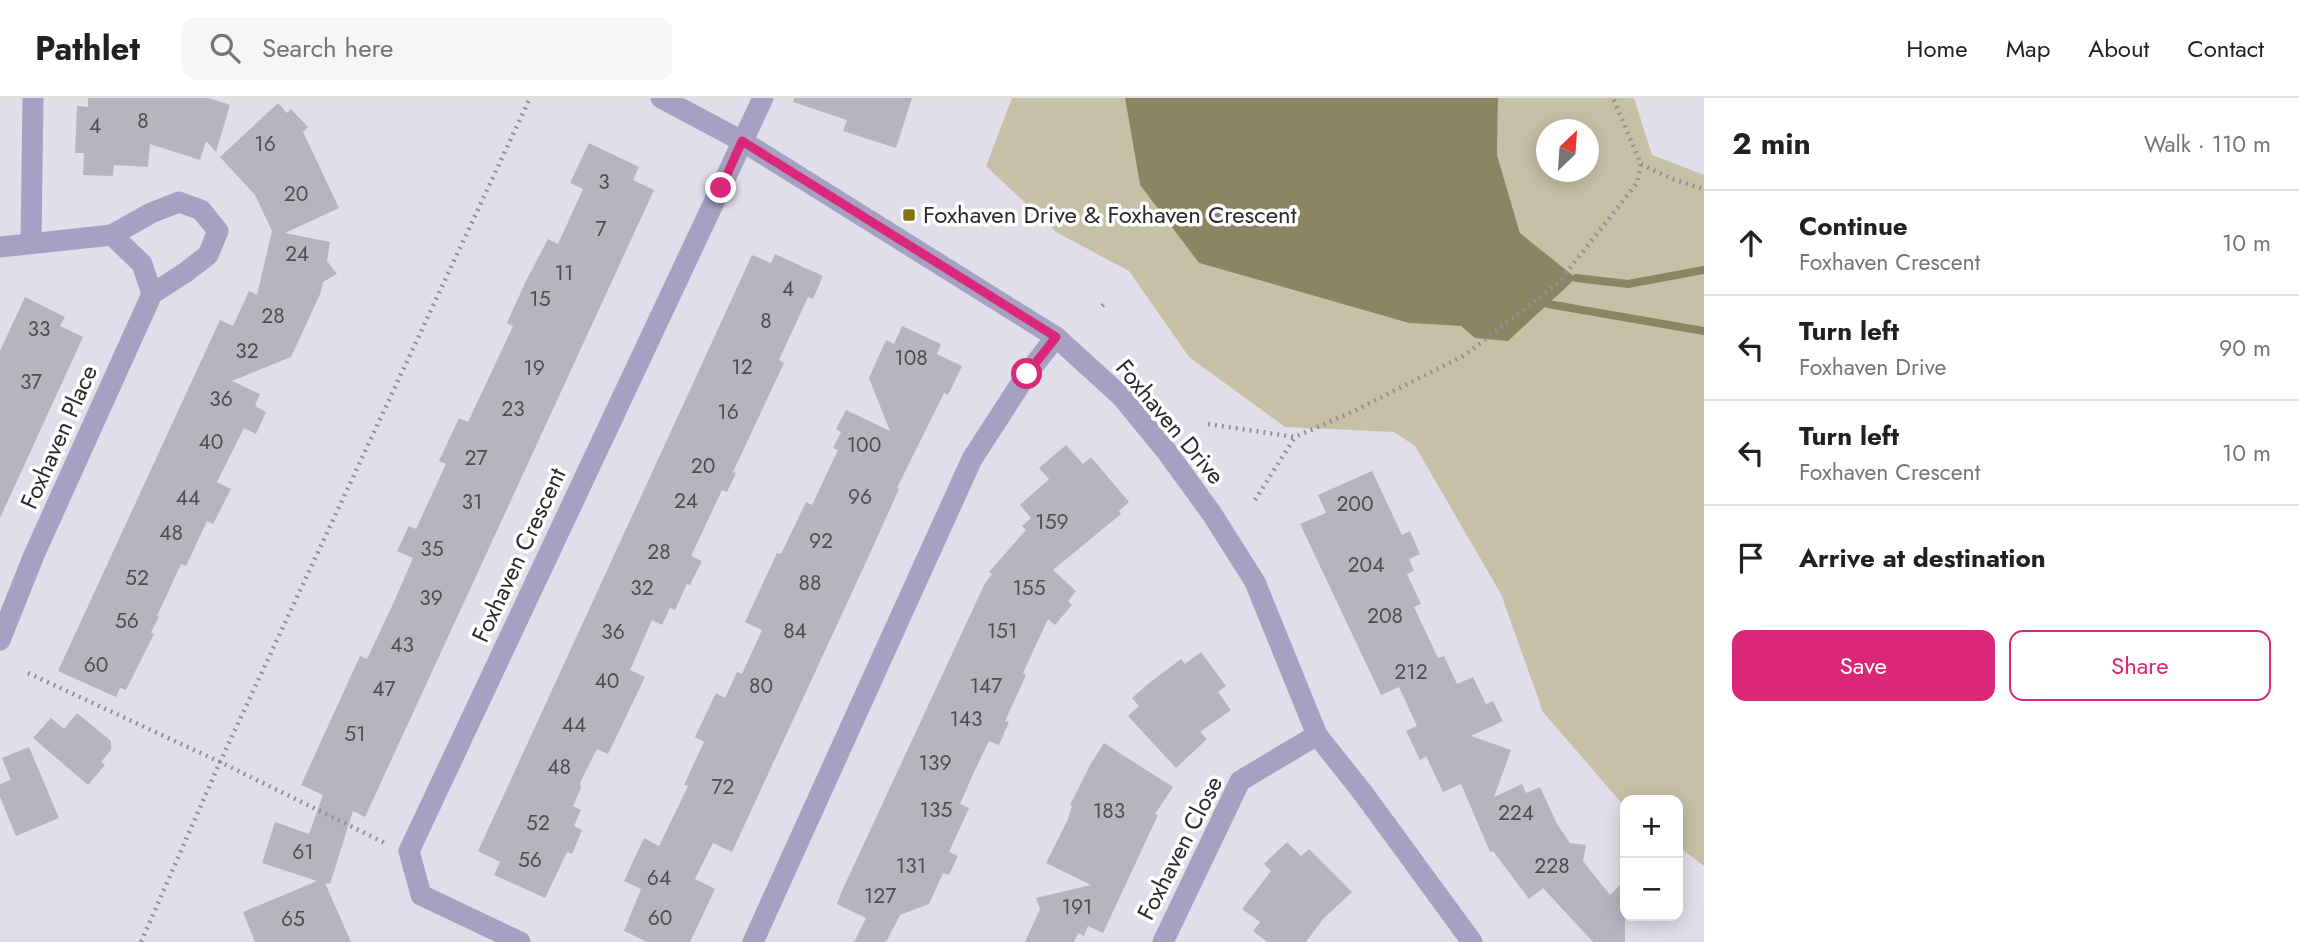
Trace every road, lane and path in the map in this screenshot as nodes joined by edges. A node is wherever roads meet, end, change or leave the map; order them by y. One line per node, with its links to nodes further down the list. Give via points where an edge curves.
1 (33, 98): 10 (street)
2 (530, 98): 20 (path)
3 (661, 98): 6 (street, Foxhaven Drive)
4 (763, 98): 6 (street, Foxhaven Crescent)
5 (1613, 98): 7 (path)
6 (742, 141): 13 (street, Foxhaven Drive); 23 (street, Foxhaven Crescent, via 409,851 421,895)
7 (1641, 164): 8 (path); 15 (path, via 1637,183 1559,282 1465,355)
8 (1704, 189)
9 (112, 235): 10 (street); 12 (street, via 142,264); 12 (street, via 179,202 201,210 218,231 208,254)
10 (31, 243): 11 (street)
11 (0, 247)
12 (152, 294): 17 (street, Foxhaven Place)
13 (1056, 337): 19 (street, Foxhaven Drive, via 1122,397 1212,514 1255,582); 24 (street, via 972,459)
14 (1208, 424): 15 (path)
15 (1295, 436): 16 (path)
16 (1255, 500)
17 (0, 640)
18 (28, 673): 20 (path)
19 (1317, 735): 25 (street, Foxhaven Close, via 1240,781); 26 (street, Foxhaven Drive)
20 (220, 762): 21 (path); 22 (path)
21 (385, 843)
22 (141, 942)
23 (520, 942)
24 (753, 942)
25 (1163, 942)
26 (1472, 942)

